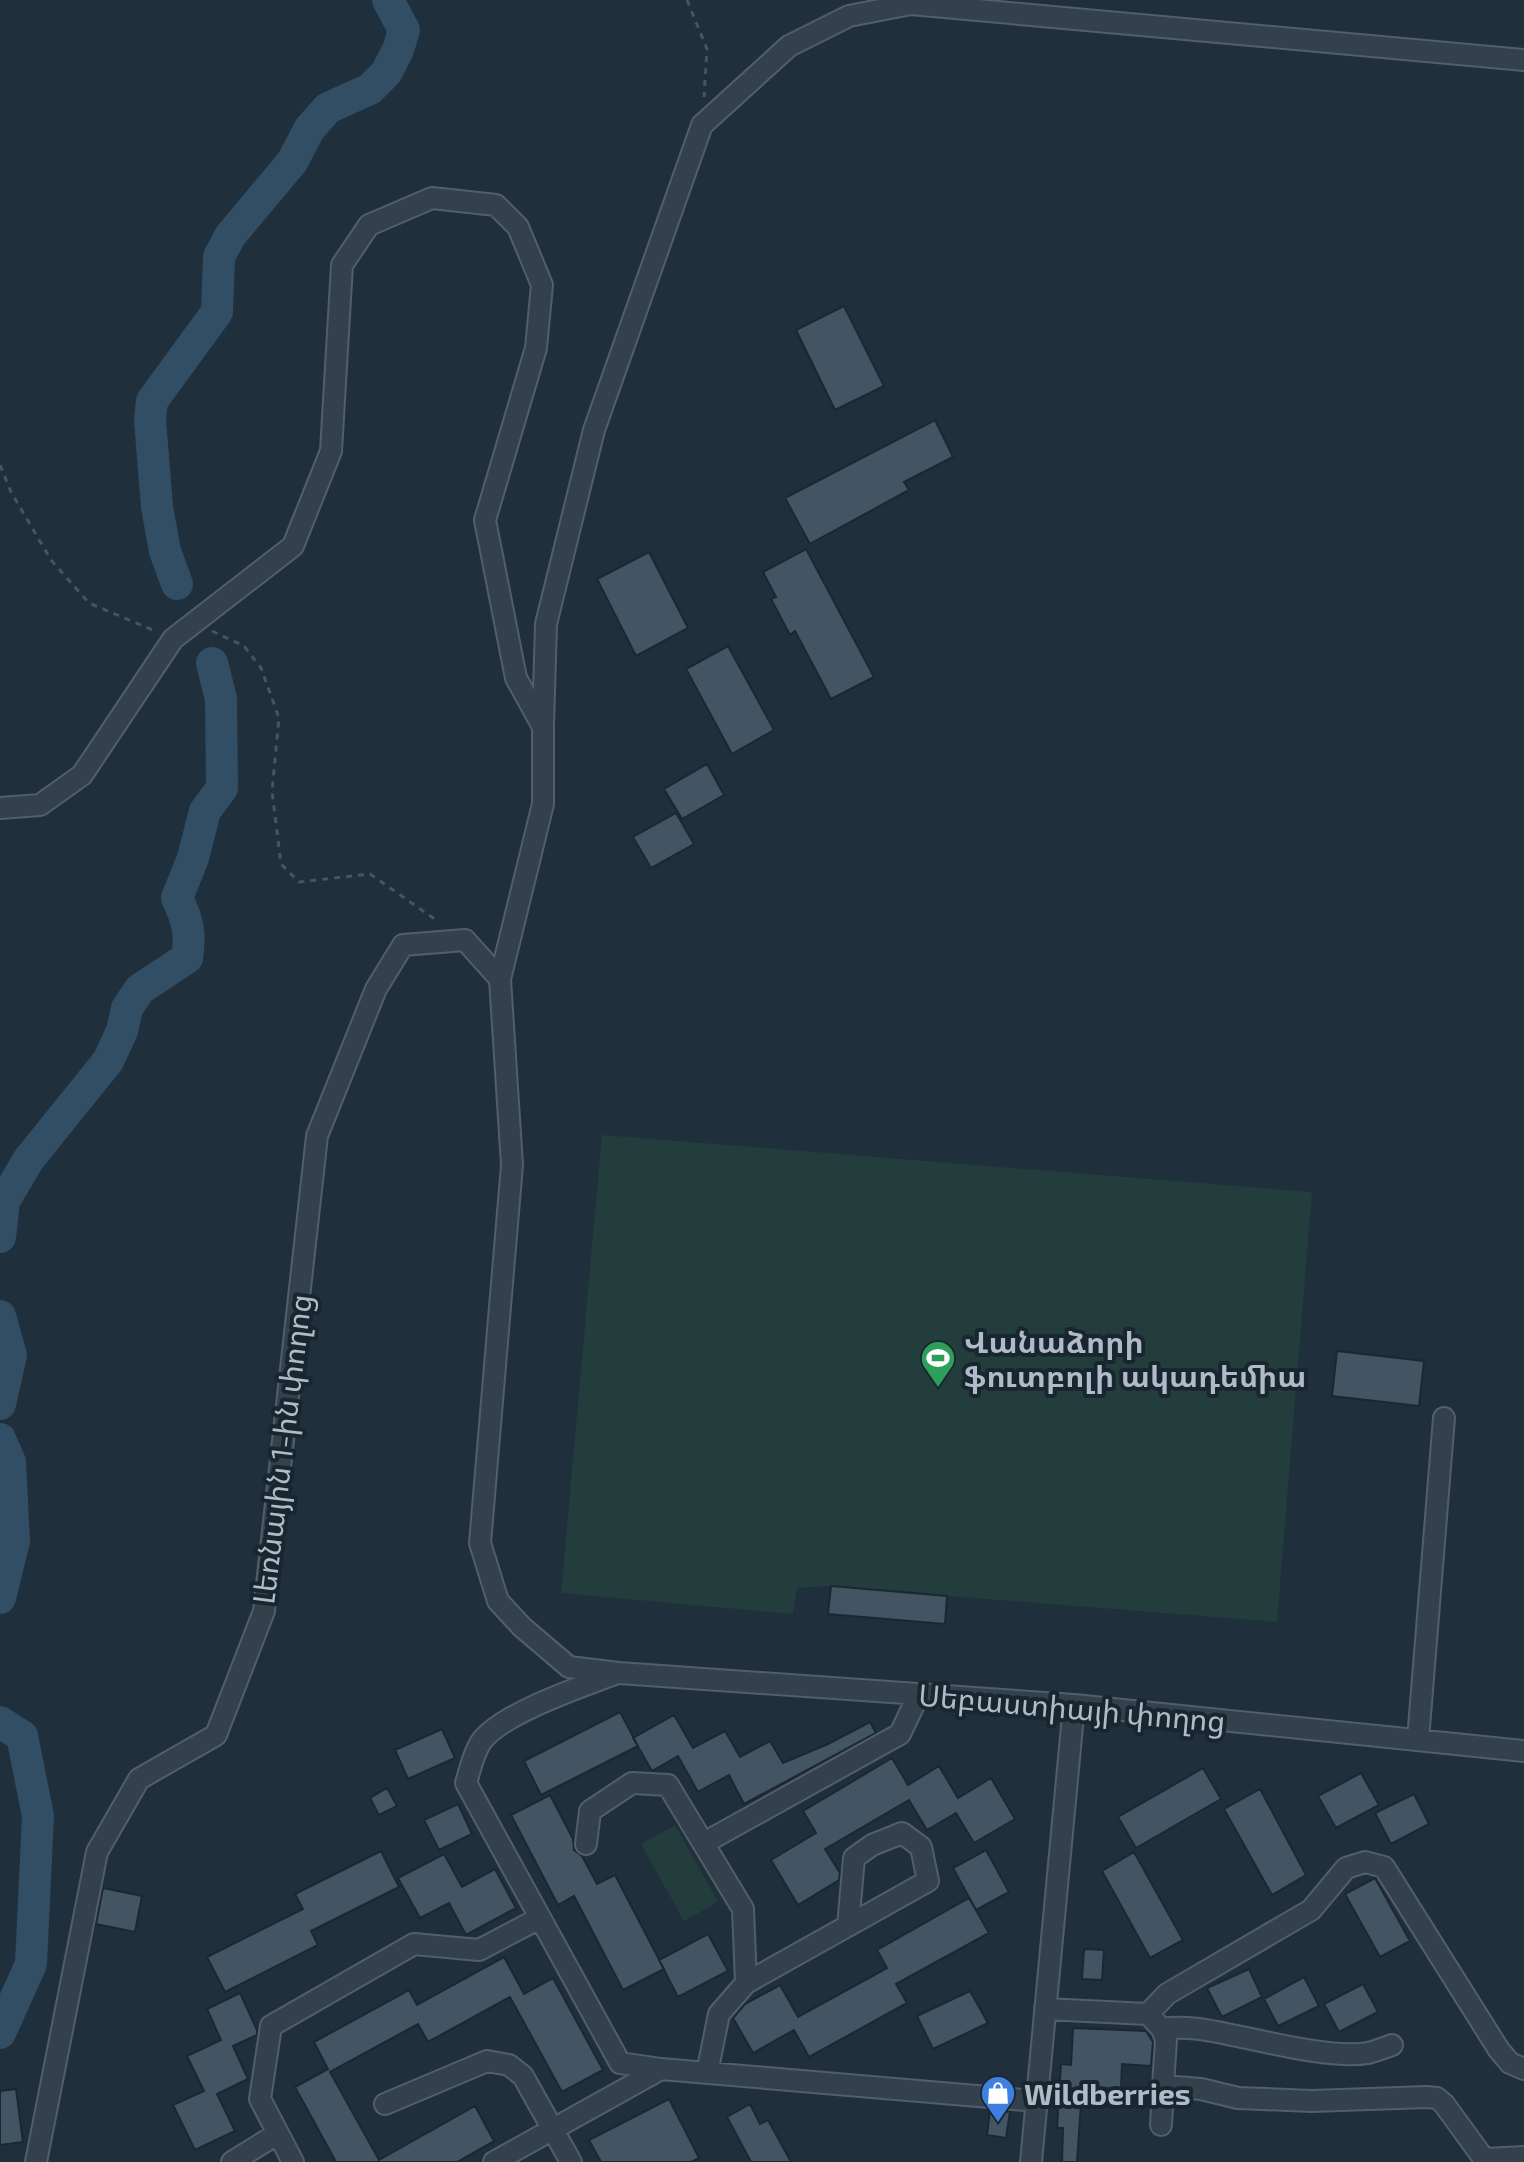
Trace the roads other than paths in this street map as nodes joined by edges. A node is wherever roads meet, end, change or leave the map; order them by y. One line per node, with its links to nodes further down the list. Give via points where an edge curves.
1 (1524, 60): 2 (street, Սեբաստիայի փողոց, via 911,4 849,16 789,46 702,125 594,430 546,624)
2 (543, 727): 3 (street, via 516,678 485,520 536,348 542,285 518,227 496,205 432,198 369,225 342,265 331,451 293,546 173,639 82,775); 6 (street, Սեբաստիայի փողոց, via 543,804)
3 (40, 805): 4 (street); 5 (street)
4 (0, 808)
5 (0, 817)
6 (500, 979): 8 (street, Սեբաստիայի փողոց, via 512,1165 480,1543 498,1601 522,1627 569,1667); 31 (street, Լեռնային 1-ին փողոց, via 465,940 403,945 376,989 317,1136 264,1611 216,1735 139,1779 97,1852)
7 (1444, 1418): 11 (street)
8 (619, 1673): 9 (street, Սեբաստիայի փողոց); 15 (street, via 565,1692 495,1728 472,1760 466,1783)
9 (919, 1694): 10 (street, Սեբաստիայի փողոց); 13 (street, via 900,1734)
10 (1074, 1705): 11 (street, Սեբաստիայի փողոց); 18 (street)
11 (1418, 1740): 12 (street, Սեբաստիայի փողոց)
12 (1524, 1751)
13 (704, 1843): 14 (street, via 668,1785 632,1783 590,1811); 17 (street, via 743,1909)
14 (586, 1844)
15 (540, 1918): 21 (street, via 620,2063); 29 (street, via 479,1950 414,1944 271,2026 260,2099)
16 (848, 1926): 16 (street, via 928,1881 921,1847 902,1833 854,1858); 17 (street)
17 (746, 1983): 23 (street, via 719,2014)
18 (1045, 2009): 19 (street); 25 (street)
19 (1155, 2021): 20 (street, via 1335,2053 1366,2054); 22 (street, via 1167,1994 1311,1910 1346,1868 1365,1862 1384,1867 1499,2050); 24 (street, via 1166,2040)
20 (1392, 2045)
21 (661, 2069): 23 (street); 28 (street)
22 (1524, 2069)
23 (707, 2073): 25 (street)
24 (1163, 2086): 27 (street); 30 (street, via 1238,2098 1437,2098 1484,2159)
25 (1036, 2101): 36 (street)
26 (385, 2104): 28 (street, via 487,2061 509,2065 523,2076)
27 (1161, 2125)
28 (553, 2129): 34 (street); 35 (street)
29 (277, 2134): 32 (street); 33 (street)
30 (1524, 2157)
31 (36, 2162)
32 (232, 2162)
33 (293, 2162)
34 (494, 2162)
35 (571, 2162)
36 (1031, 2162)

